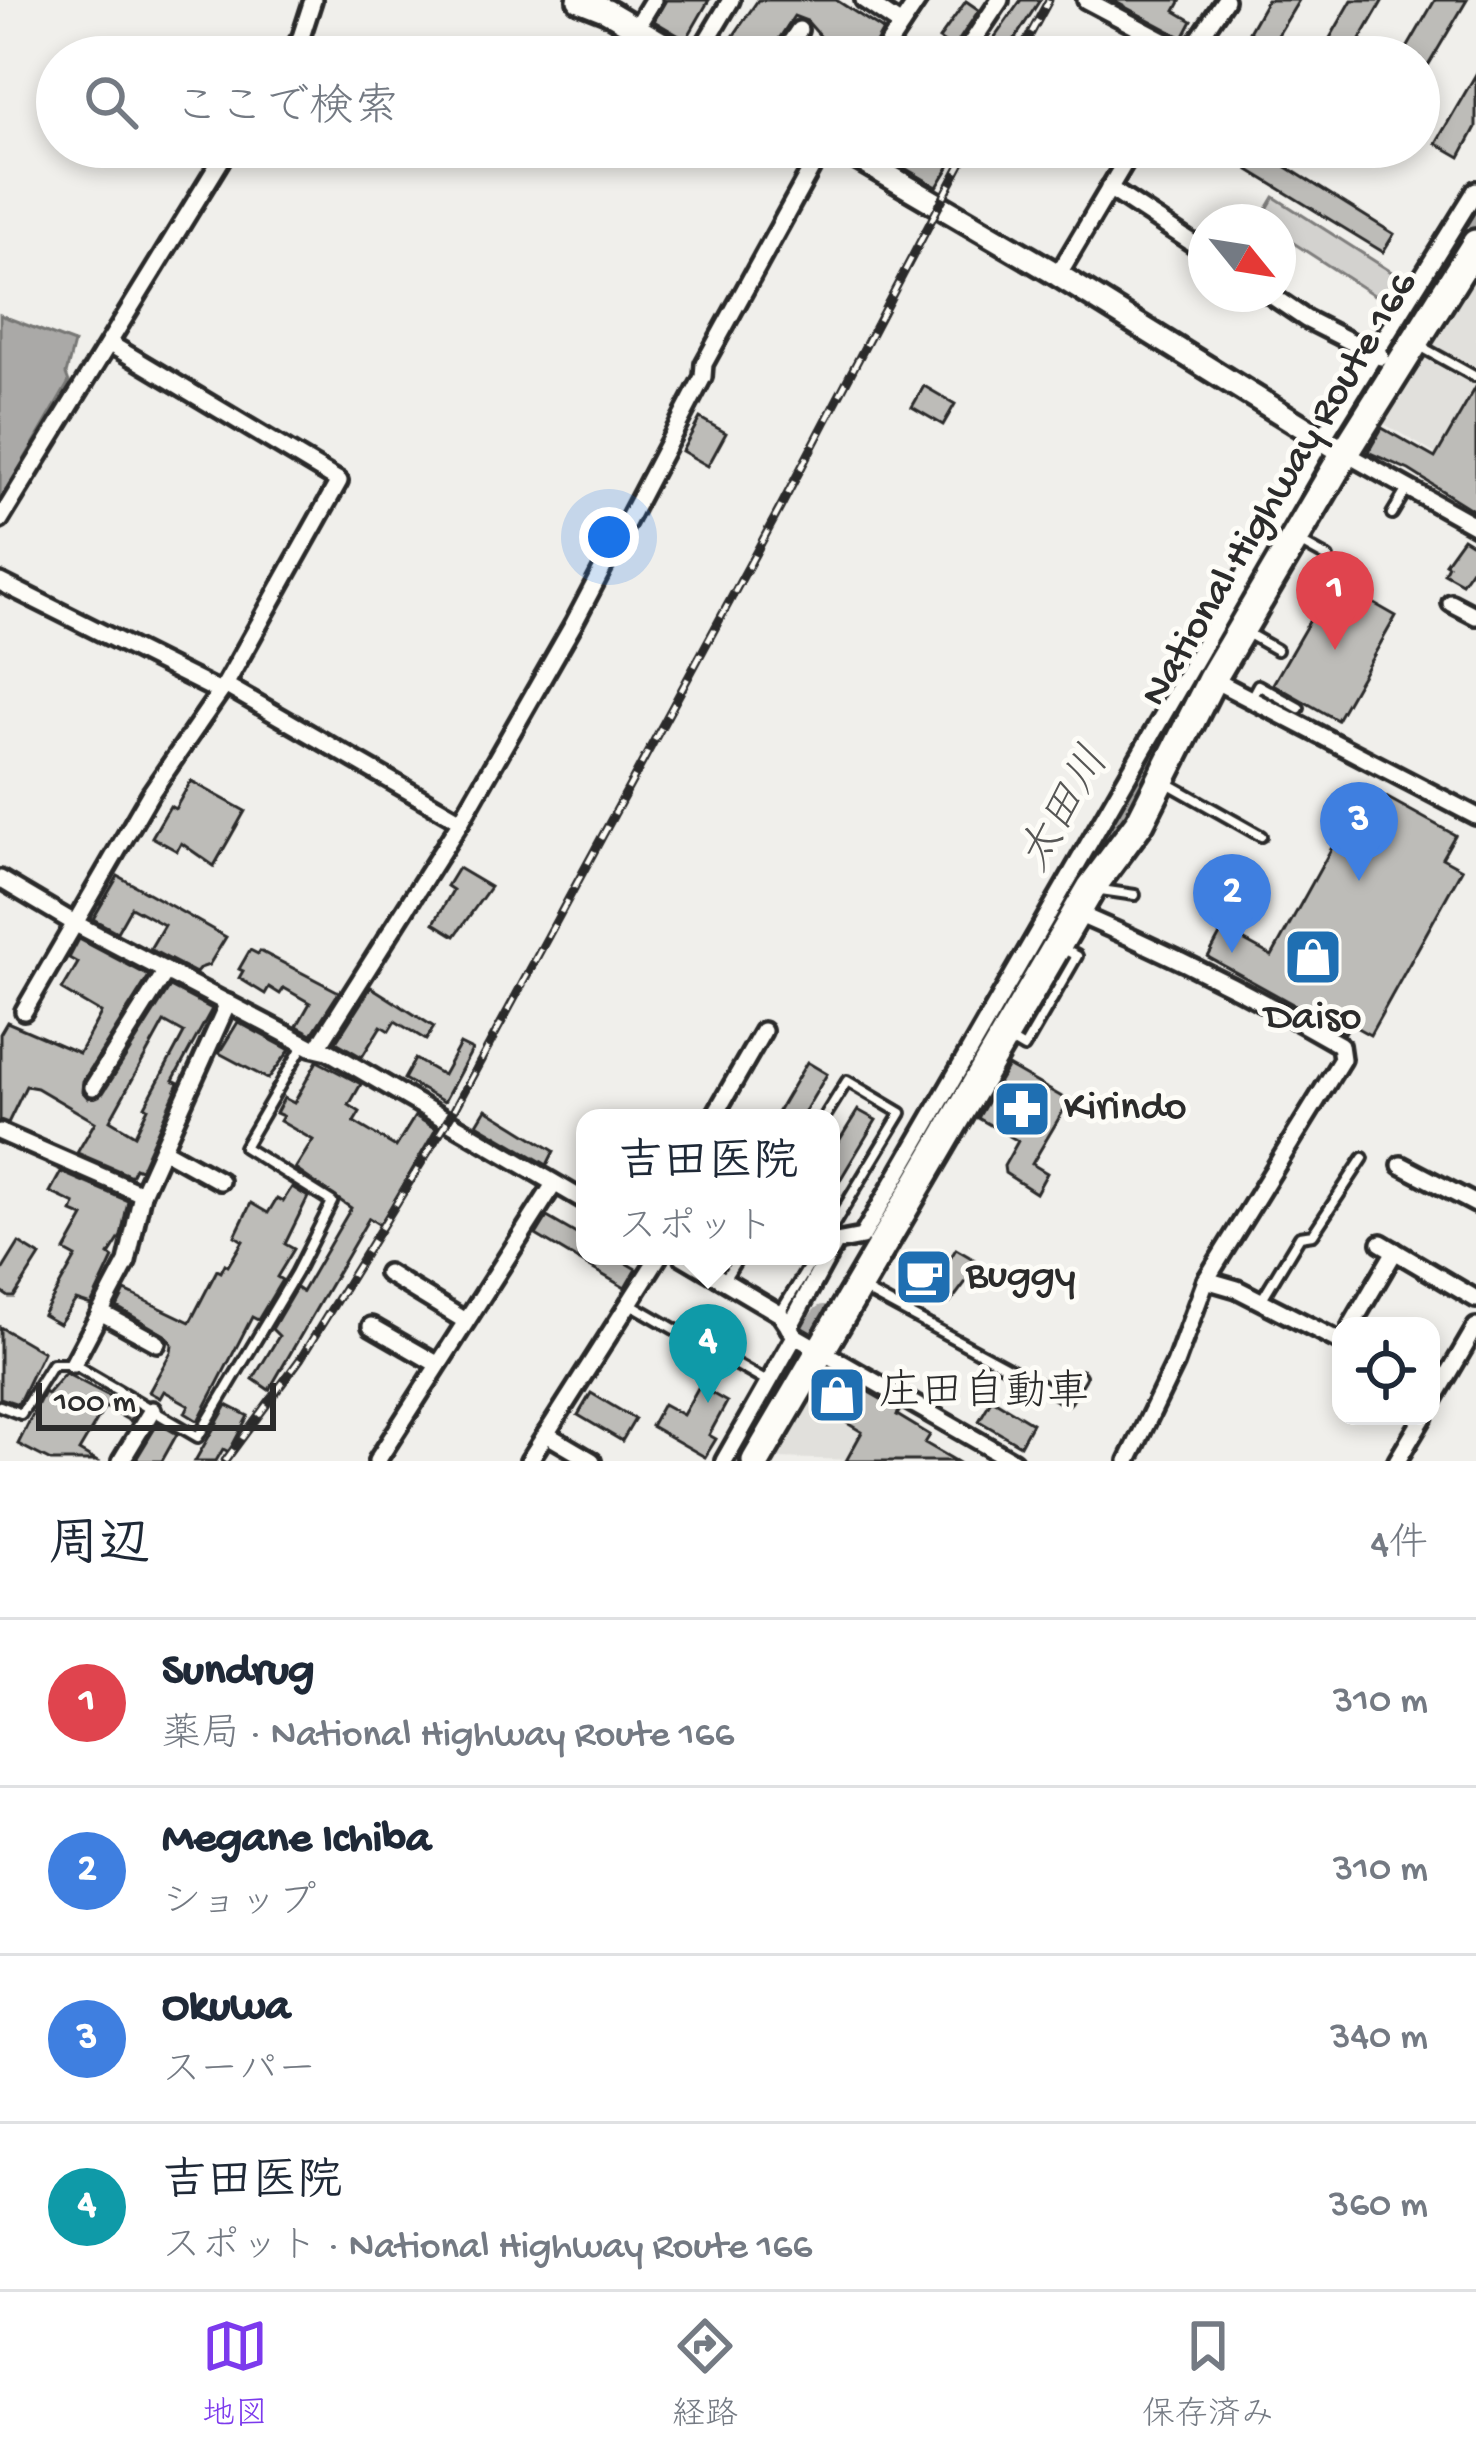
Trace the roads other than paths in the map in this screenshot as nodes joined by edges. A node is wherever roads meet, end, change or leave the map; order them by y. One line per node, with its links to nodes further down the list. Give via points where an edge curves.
1 (314, 0): 13 (street)
2 (579, 0): 11 (street)
3 (653, 0): 11 (street)
4 (731, 0): 15 (street)
5 (864, 0): 10 (street)
6 (918, 0): 10 (street)
7 (1000, 0): 18 (street)
8 (1086, 0): 19 (street)
9 (1225, 0): 20 (street)
10 (901, 26): 17 (street)
11 (636, 28): 14 (street)
12 (799, 30): 16 (street)
13 (303, 36)
14 (650, 36)
15 (710, 36)
16 (795, 36)
17 (895, 36)
18 (976, 36)
19 (1151, 36)
20 (1201, 36)
21 (216, 168): 33 (street)
22 (811, 168): 54 (street, via 573,626)
23 (875, 168): 29 (street)
24 (1121, 168): 25 (street)
25 (1109, 188): 27 (street); 29 (street)
26 (1476, 190): 30 (street)
27 (1188, 240)
28 (1476, 244): 30 (highway, National Highway Route 166)
29 (1058, 275): 36 (street)
30 (1418, 306): 32 (highway, National Highway Route 166); 34 (street)
31 (1296, 312): 34 (street)
32 (1415, 343): 34 (highway, National Highway Route 166); 35 (lane)
33 (110, 344): 39 (street); 49 (street, via 339,481)
34 (1384, 359): 36 (highway, National Highway Route 166)
35 (1474, 376)
36 (1332, 445): 37 (street); 41 (highway, National Highway Route 166); 79 (street, via 862,1238)
37 (1407, 489): 38 (lane); 40 (street)
38 (1392, 514)
39 (0, 520)
40 (1476, 526)
41 (1294, 539): 42 (lane); 46 (highway, National Highway Route 166)
42 (1328, 558)
43 (0, 582): 49 (street)
44 (1451, 603): 45 (street)
45 (1476, 616)
46 (1241, 629): 47 (lane); 48 (highway, National Highway Route 166)
47 (1277, 650)
48 (1212, 679): 50 (street); 52 (highway, National Highway Route 166)
49 (222, 688): 54 (street); 60 (street)
50 (1249, 701): 51 (lane, via 1258,685); 53 (street)
51 (1299, 708)
52 (1162, 781): 55 (lane); 57 (highway, National Highway Route 166)
53 (1476, 816)
54 (460, 821): 65 (street)
55 (1261, 836)
56 (0, 879): 60 (street)
57 (1091, 888): 58 (lane); 59 (highway, National Highway Route 166)
58 (1136, 895)
59 (1078, 914): 86 (street, via 1192,963 1340,1045 1342,1059); 88 (highway, National Highway Route 166, via 1015,1043)
60 (76, 924): 61 (street); 63 (street)
61 (166, 971): 62 (street); 66 (street)
62 (228, 1003): 65 (street); 70 (street)
63 (24, 1011)
64 (763, 1031): 67 (street)
65 (311, 1045): 74 (street); 108 (lane, via 244,1147 332,1202 198,1437)
66 (93, 1087)
67 (718, 1109)
68 (830, 1109): 78 (lane, via 847,1081 901,1113)
69 (0, 1132): 75 (street)
70 (164, 1150): 73 (street); 75 (street)
71 (1363, 1158): 90 (lane)
72 (1401, 1165): 77 (street)
73 (220, 1181)
74 (554, 1184): 76 (street); 94 (street)
75 (142, 1194): 92 (street, via 127,1262)
76 (576, 1196)
77 (1476, 1204)
78 (840, 1214)
79 (840, 1241)
80 (652, 1265): 91 (street)
81 (697, 1265): 87 (street)
82 (734, 1265): 87 (lane)
83 (812, 1265): 97 (lane)
84 (826, 1265): 97 (street)
85 (387, 1273): 94 (street)
86 (1206, 1280): 90 (street); 119 (street)
87 (724, 1281): 97 (street)
88 (860, 1288): 97 (highway, National Highway Route 166); 104 (lane, via 1066,1399)
89 (1476, 1299): 93 (street, via 1388,1247)
90 (1261, 1300): 98 (street)
91 (629, 1303): 100 (lane); 111 (street)
92 (100, 1312): 99 (street); 102 (street)
93 (1355, 1317)
94 (464, 1320): 103 (street)
95 (371, 1326): 103 (street)
96 (1476, 1328): 106 (street)
97 (800, 1336): 105 (street); 109 (highway, National Highway Route 166); 118 (street)
98 (1332, 1337)
99 (157, 1343)
100 (702, 1345)
101 (716, 1353): 105 (lane)
102 (73, 1364): 107 (lane, via 52,1364 21,1414); 108 (lane)
103 (437, 1364): 113 (street)
104 (1080, 1376)
105 (768, 1383): 109 (street)
106 (1440, 1384)
107 (0, 1406)
108 (152, 1411): 112 (street)
109 (766, 1413): 116 (street); 117 (highway, National Highway Route 166)
110 (1419, 1425): 120 (street)
111 (546, 1434): 114 (street); 115 (street)
112 (121, 1461)
113 (377, 1461)
114 (529, 1461)
115 (592, 1461)
116 (724, 1461)
117 (756, 1461)
118 (1013, 1461)
119 (1128, 1461)
120 (1397, 1461)

